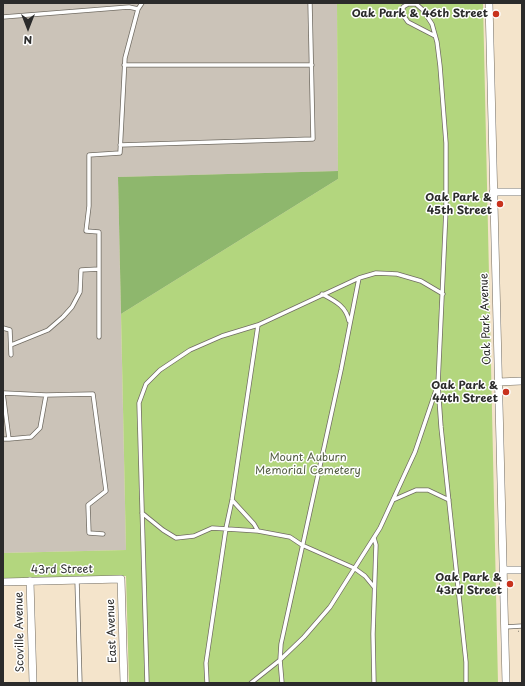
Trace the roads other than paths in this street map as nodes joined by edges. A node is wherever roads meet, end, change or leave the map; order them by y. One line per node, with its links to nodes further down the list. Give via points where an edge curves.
1 (142, 3): 5 (lane)
2 (310, 3): 9 (lane)
3 (489, 3): 11 (street, Oak Park Avenue)
4 (416, 4): 7 (lane, via 432,24); 7 (lane, via 408,4 403,8 403,15 408,22)
5 (138, 9): 6 (lane, via 129,6); 8 (lane)
6 (3, 17)
7 (435, 36): 16 (lane, via 446,143)
8 (124, 65): 9 (lane); 10 (lane)
9 (312, 65): 10 (lane, via 313,139)
10 (120, 145): 13 (lane, via 120,152 89,155 89,206 86,231 99,232)
11 (493, 192): 12 (street); 24 (street, Oak Park Avenue)
12 (522, 192)
13 (99, 269): 20 (lane); 21 (lane, via 81,270 80,292 72,307 48,330)
14 (359, 278): 15 (lane); 16 (lane, via 376,273 397,274 421,280); 18 (lane)
15 (322, 294): 17 (lane); 18 (lane, via 339,303 348,313)
16 (443, 294): 25 (lane)
17 (258, 325): 30 (lane); 33 (lane, via 222,336 190,350 160,370 146,384 140,403)
18 (350, 325): 38 (lane)
19 (3, 328): 21 (lane, via 10,330)
20 (99, 337)
21 (11, 345): 22 (lane)
22 (11, 355)
23 (522, 381): 24 (street)
24 (498, 382): 40 (street, Oak Park Avenue)
25 (438, 384): 31 (lane, via 415,452); 32 (lane)
26 (3, 393): 27 (lane); 29 (lane)
27 (46, 395): 29 (lane, via 40,428 32,437); 36 (lane, via 93,394 106,491 88,505 89,534)
28 (3, 439): 29 (lane)
29 (10, 439)
30 (232, 500): 34 (lane); 35 (lane)
31 (392, 500): 32 (lane, via 416,490 428,490); 37 (lane)
32 (449, 500): 58 (lane)
33 (142, 513): 34 (lane, via 176,538 194,536 212,528); 53 (lane)
34 (226, 528): 35 (lane); 54 (lane, via 206,663)
35 (258, 531): 38 (lane, via 290,537)
36 (103, 534)
37 (374, 538): 39 (lane); 46 (lane)
38 (302, 545): 39 (lane); 49 (lane, via 281,644)
39 (354, 568): 46 (lane); 49 (lane, via 330,607)
40 (504, 570): 41 (street); 48 (street, Oak Park Avenue)
41 (522, 570)
42 (121, 579): 43 (street, 43rd Street); 52 (street, East Avenue)
43 (77, 580): 44 (street, 43rd Street); 51 (lane)
44 (30, 581): 45 (street, 43rd Street); 50 (street, Scoville Avenue)
45 (3, 582)
46 (374, 587): 57 (lane)
47 (522, 626): 48 (lane)
48 (505, 627): 59 (street, Oak Park Avenue)
49 (280, 660): 55 (lane); 56 (lane)
50 (33, 683)
51 (80, 683)
52 (124, 683)
53 (147, 683)
54 (207, 683)
55 (251, 683)
56 (282, 683)
57 (374, 683)
58 (466, 683)
59 (506, 683)

